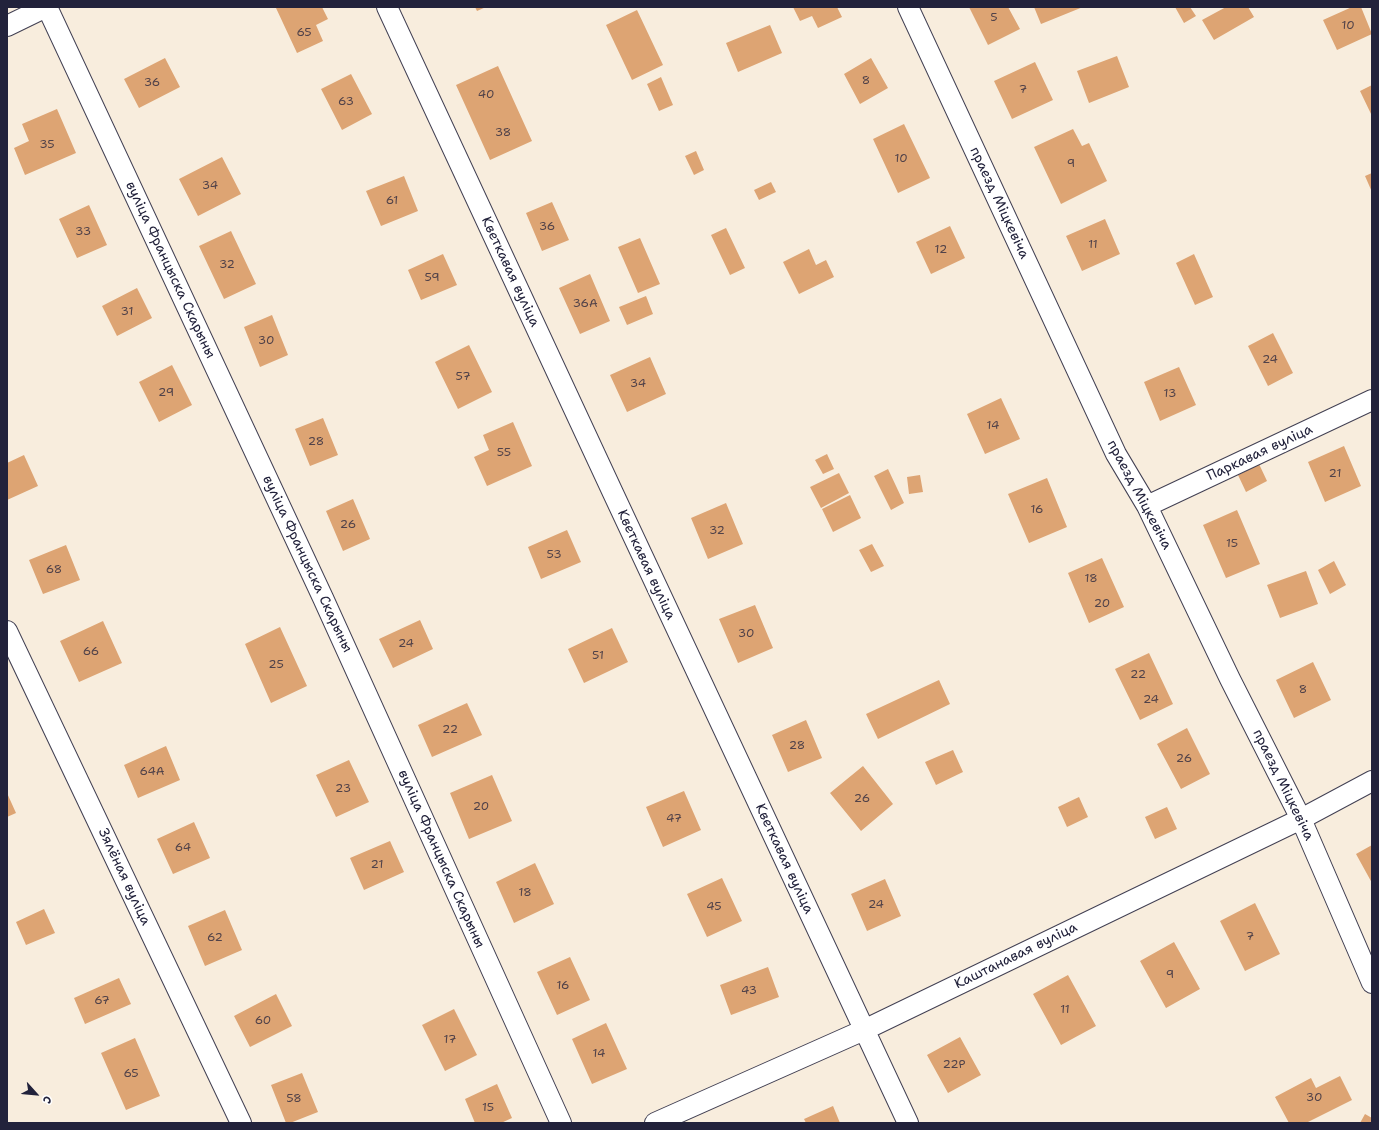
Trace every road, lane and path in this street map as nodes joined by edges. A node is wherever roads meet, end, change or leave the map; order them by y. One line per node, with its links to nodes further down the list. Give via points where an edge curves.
1 (47, 7): 4 (street); 13 (street, вуліца Францыска Скарыны, via 323,598)
2 (387, 7): 11 (street, Кветкавая вуліца)
3 (908, 7): 6 (street, праезд Міцкевіча, via 1116,454)
4 (7, 26)
5 (1372, 400): 6 (street, Паркавая вуліца)
6 (1147, 506): 9 (street, праезд Міцкевіча)
7 (7, 631): 12 (street, Зялёная вуліца)
8 (1372, 782): 9 (street, Каштанавая вуліца)
9 (1301, 819): 10 (street, праезд Міцкевіча); 11 (street, Каштанавая вуліца)
10 (1372, 983)
11 (864, 1030): 14 (street, Каштанавая вуліца); 15 (street, Кветкавая вуліца)
12 (241, 1123)
13 (561, 1123)
14 (655, 1123)
15 (908, 1123)

